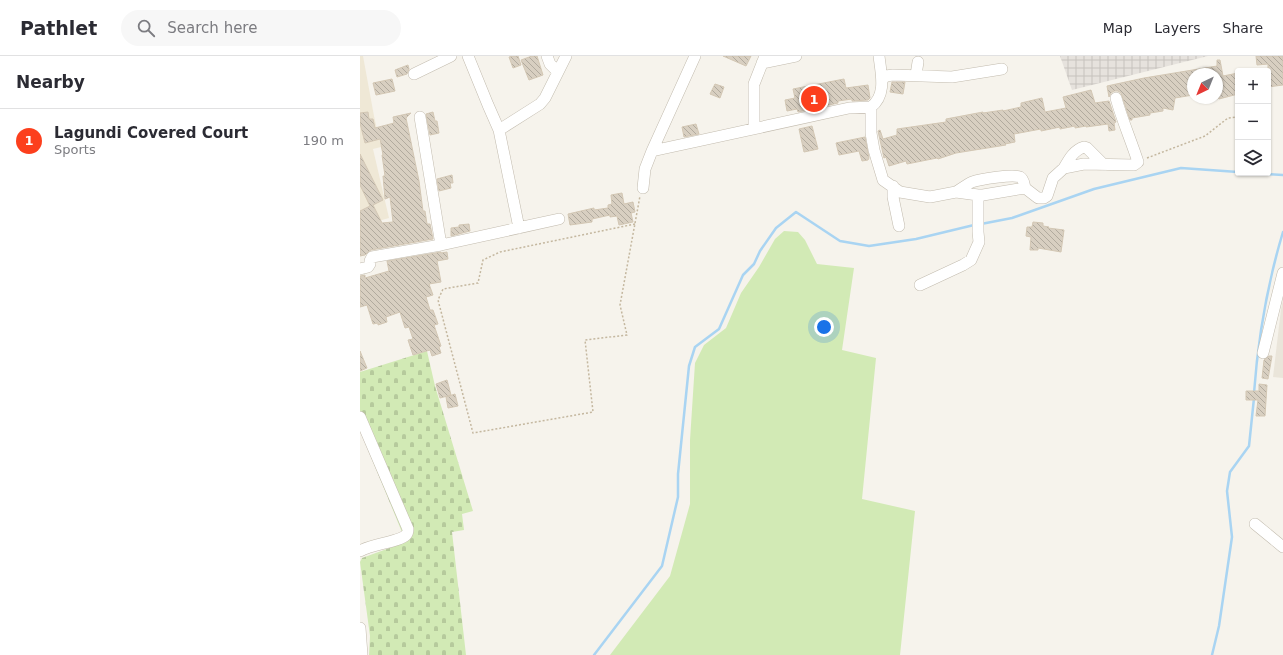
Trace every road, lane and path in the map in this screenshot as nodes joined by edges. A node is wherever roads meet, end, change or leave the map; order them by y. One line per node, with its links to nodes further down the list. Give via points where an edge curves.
1 (451, 56): 12 (street)
2 (468, 56): 20 (street)
3 (547, 56): 11 (street, via 550,64)
4 (566, 56): 11 (street)
5 (695, 56): 21 (street)
6 (796, 56): 8 (street)
7 (879, 56): 14 (street)
8 (764, 59): 19 (street, via 754,84)
9 (918, 62): 13 (street)
10 (1002, 69): 13 (street, via 952,77)
11 (558, 72): 20 (street, via 540,104)
12 (414, 74)
13 (916, 75): 14 (street, via 886,76)
14 (882, 80): 16 (street, via 882,93)
15 (1116, 98): 22 (street)
16 (871, 107): 19 (street, via 849,108); 25 (street, via 874,150 883,180)
17 (420, 117): 34 (street)
18 (1235, 117): 22 (path, via 1228,118 1205,136)
19 (754, 128): 21 (street)
20 (499, 130): 33 (street)
21 (652, 151): 26 (street, via 645,169)
22 (1138, 162): 23 (street, via 1134,165)
23 (1104, 164): 24 (street); 24 (street, via 1084,147 1073,154)
24 (1064, 168): 27 (street, via 1053,178 1044,198 1038,198)
25 (893, 186): 28 (street, via 900,192 930,197); 32 (street)
26 (643, 188): 31 (path)
27 (1025, 188): 28 (street, via 1021,177 1001,176 973,182); 29 (street)
28 (956, 192): 29 (street)
29 (978, 195): 37 (street, via 979,242 971,260)
30 (559, 220): 33 (street)
31 (634, 224): 31 (path, via 500,252 483,260 478,283 443,289 438,300 473,433 593,412 585,340 627,335 620,305)
32 (899, 226)
33 (519, 228): 34 (street)
34 (441, 245): 35 (street, via 372,257 368,267)
35 (360, 269)
36 (1283, 273): 38 (street)
37 (920, 285)
38 (1263, 354)
39 (360, 417): 42 (street, via 408,529 407,534 401,538 372,545)
40 (1255, 524): 41 (street)
41 (1283, 547)
42 (360, 551)
43 (360, 628): 44 (street)
44 (362, 655)

